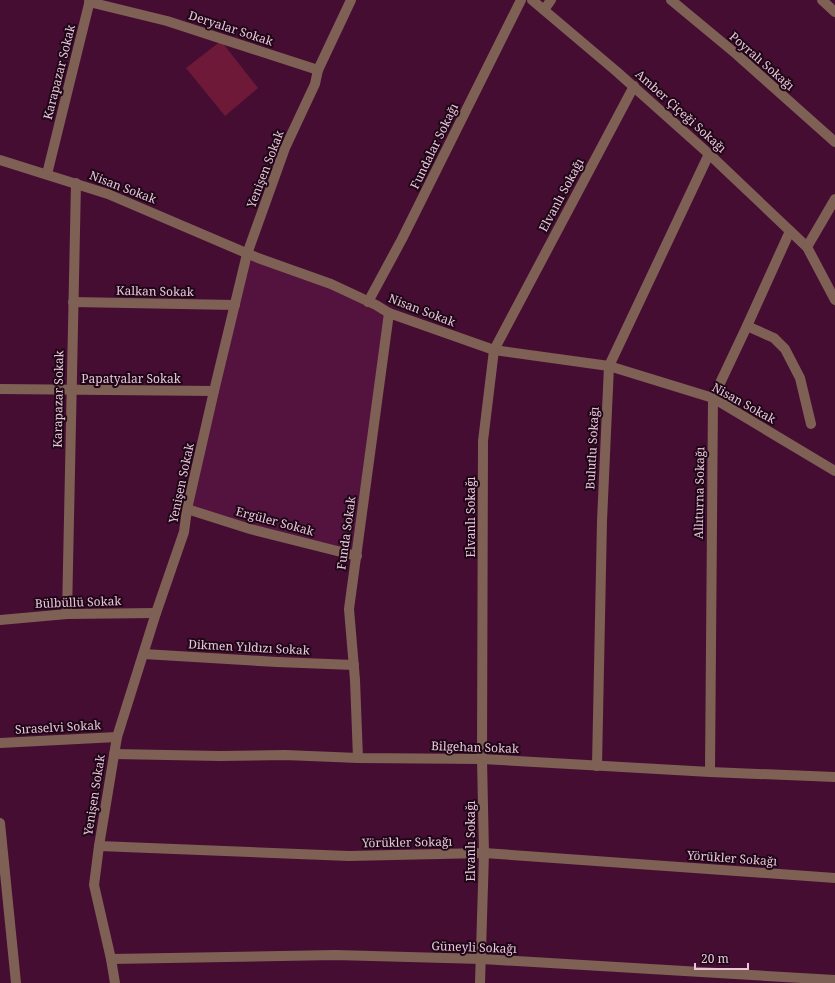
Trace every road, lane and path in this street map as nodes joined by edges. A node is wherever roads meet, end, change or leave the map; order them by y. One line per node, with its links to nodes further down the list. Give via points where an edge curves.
1 (351, 0): 10 (street, Yenişen Sokak)
2 (521, 0): 23 (street, Fundalar Sokağı)
3 (532, 0): 8 (street, Amber Çiçeği Sokağı)
4 (551, 0): 8 (street)
5 (671, 0): 12 (street, Poyralı Sokağı)
6 (822, 0): 9 (street)
7 (90, 1): 10 (street, Deryalar Sokak, via 167,21); 15 (street, Karapazar Sokak)
8 (544, 10): 11 (street, Amber Çiçeği Sokağı)
9 (835, 12)
10 (318, 70): 20 (street, Yenişen Sokak, via 315,84 285,148)
11 (634, 86): 13 (street, Amber Çiçeği Sokağı); 27 (street, Elvanlı Sokağı)
12 (835, 142)
13 (709, 154): 18 (street, Amber Çiçeği Sokağı); 28 (street, Bulutlu Sokağı)
14 (0, 160): 15 (street, Nisan Sokak)
15 (47, 174): 16 (street, Nisan Sokak)
16 (76, 183): 20 (street, Nisan Sokak, via 108,194); 22 (street, Karapazar Sokak)
17 (835, 199): 19 (street)
18 (790, 231): 19 (street, Amber Çiçeği Sokağı); 26 (street, Allıturna Sokağı)
19 (807, 247): 21 (street, Amber Çiçeği Sokağı)
20 (247, 254): 23 (street, Nisan Sokak, via 331,284); 24 (street, Yenişen Sokak)
21 (835, 300)
22 (73, 302): 24 (street, Kalkan Sokak); 30 (street, Karapazar Sokak)
23 (368, 302): 25 (street, Nisan Sokak)
24 (235, 305): 31 (street, Yenişen Sokak)
25 (389, 313): 27 (street, Nisan Sokak); 36 (street, Funda Sokak)
26 (747, 326): 32 (street, Allıturna Sokağı); 33 (street, via 774,338 785,349 800,378)
27 (494, 350): 28 (street, Nisan Sokak); 46 (street, Elvanlı Sokağı, via 483,441)
28 (609, 366): 32 (street, Nisan Sokak); 47 (street, Bulutlu Sokağı, via 602,521)
29 (0, 389): 30 (street, Papatyalar Sokak)
30 (72, 390): 31 (street, Papatyalar Sokak); 38 (street, Karapazar Sokak)
31 (214, 391): 35 (street, Yenişen Sokak)
32 (713, 398): 34 (street, Nisan Sokak); 48 (street, Allıturna Sokağı)
33 (811, 424)
34 (835, 471)
35 (188, 509): 36 (street, Ergüler Sokak, via 250,530); 37 (street, Yenişen Sokak, via 184,532)
36 (357, 556): 41 (street, Funda Sokak, via 349,609)
37 (156, 613): 38 (street, Bülbüllü Sokak); 40 (street, Yenişen Sokak)
38 (67, 614): 39 (street, Bülbüllü Sokak)
39 (0, 620)
40 (144, 654): 41 (street, Dikmen Yıldızı Sokak); 42 (street, Yenişen Sokak)
41 (354, 664): 45 (street, Funda Sokak)
42 (117, 737): 43 (street, Sıraselvi Sokak); 44 (street, Yenişen Sokak)
43 (0, 743)
44 (114, 754): 45 (street, Bilgehan Sokak); 51 (street, Yenişen Sokak)
45 (358, 758): 46 (street, Bilgehan Sokak)
46 (482, 759): 47 (street, Bilgehan Sokak); 52 (street, Elvanlı Sokağı)
47 (597, 766): 48 (street, Bilgehan Sokak)
48 (710, 772): 49 (street, Bilgehan Sokak)
49 (835, 777)
50 (0, 823): 57 (street)
51 (99, 846): 52 (street, Yörükler Sokağı, via 349,856); 54 (street, Yenişen Sokak, via 94,885)
52 (484, 853): 53 (street, Yörükler Sokağı); 55 (street, Elvanlı Sokağı)
53 (835, 878)
54 (111, 959): 55 (street, Güneyli Sokağı, via 335,955); 58 (street, Yenişen Sokak)
55 (482, 959): 56 (street, Güneyli Sokağı); 59 (street, Elvanlı Sokağı)
56 (835, 980)
57 (16, 983)
58 (115, 983)
59 (480, 983)

